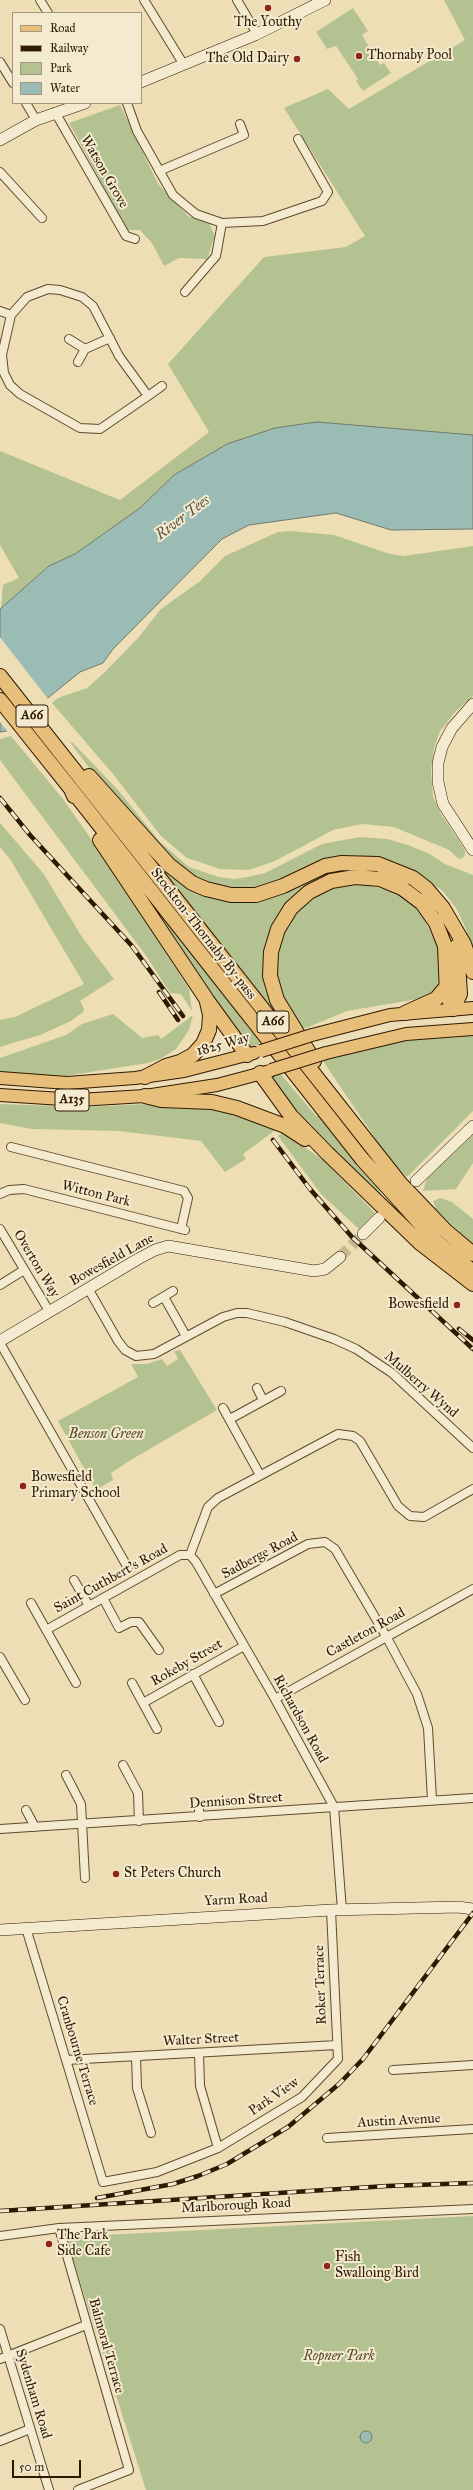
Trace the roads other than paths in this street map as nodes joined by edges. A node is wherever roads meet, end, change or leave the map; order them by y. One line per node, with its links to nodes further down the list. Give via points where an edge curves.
1 (40, 0): 5 (street)
2 (144, 0): 8 (street)
3 (237, 0): 6 (street)
4 (325, 0): 6 (street)
5 (47, 12)
6 (257, 34): 8 (street)
7 (0, 62): 9 (street)
8 (184, 65): 10 (street)
9 (12, 81)
10 (142, 82)
11 (27, 104): 15 (street)
12 (82, 104): 14 (street)
13 (127, 104): 19 (street, via 137,131)
14 (55, 112): 15 (street); 23 (street, Watson Grove, via 126,236)
15 (36, 120): 18 (street)
16 (240, 124): 19 (street, via 244,135)
17 (298, 139): 22 (street, via 328,192 322,201 262,221)
18 (0, 140)
19 (159, 171): 22 (street, via 173,195 196,214)
20 (0, 172): 21 (street)
21 (42, 218)
22 (222, 223): 24 (street, via 216,256)
23 (134, 239)
24 (186, 292)
25 (0, 311): 26 (street)
26 (11, 316): 27 (street, via 22,301 32,294 43,290 60,290 82,297 93,306); 32 (street, via 2,355 2,367 10,385 20,394 80,428 90,430 105,426)
27 (110, 338): 29 (street); 32 (street, via 125,365)
28 (69, 339): 29 (street)
29 (85, 349): 30 (street)
30 (78, 362)
31 (162, 386): 32 (street)
32 (148, 396)
33 (0, 676): 36 (highway, A66)
34 (0, 700): 37 (highway, A66)
35 (473, 704): 38 (street, via 452,728 442,747 438,763 438,782 443,804)
36 (62, 755): 39 (highway, via 84,770 175,870 206,890 230,896 256,895 283,886 325,866 360,862 378,864 407,875 426,888 443,908); 54 (highway, Stockton-Thornaby By-pass / A66)
37 (71, 789): 42 (highway, A66, via 85,819); 66 (highway, Stockton-Thornaby By-pass / A66, via 362,1159 436,1241)
38 (473, 850)
39 (453, 926): 40 (highway, via 464,944); 44 (highway, via 460,964 460,994)
40 (473, 972)
41 (447, 986): 44 (highway, A66, via 447,995); 45 (highway, A135, via 436,999); 54 (highway, A66, via 445,946 436,923 413,895 391,883 368,877 332,881 300,899 284,918 271,952 273,988 282,1011)
42 (207, 1000): 48 (highway, A66); 50 (highway, A66, via 209,1030 203,1044 193,1055)
43 (473, 1008): 44 (main road, 1825 Way / A135)
44 (453, 1009): 45 (main road, 1825 Way / A135); 47 (main road)
45 (405, 1013): 48 (main road, 1825 Way / A135, bridge, via 346,1025)
46 (473, 1029): 47 (main road)
47 (453, 1030): 49 (main road, A135, bridge, via 393,1036)
48 (247, 1055): 49 (main road); 50 (main road, 1825 Way / A135)
49 (266, 1072): 53 (main road, A135, via 217,1085); 57 (highway, via 291,1116)
50 (145, 1077): 51 (main road, 1825 Way / A135, via 67,1083)
51 (0, 1078)
52 (0, 1095): 53 (main road, A135, via 78,1100)
53 (145, 1096): 57 (highway, via 162,1100 212,1102 237,1108 285,1126)
54 (352, 1122): 63 (highway, Stockton-Thornaby By-pass / A66, via 400,1183 446,1232)
55 (473, 1126): 58 (street)
56 (12, 1147): 59 (street, Witton Park, via 184,1191 188,1198 184,1230 24,1189 8,1190)
57 (328, 1153): 68 (highway, via 420,1243)
58 (416, 1181)
59 (0, 1194)
60 (379, 1218): 62 (street)
61 (0, 1230): 65 (street, Overton Way)
62 (363, 1234)
63 (473, 1254)
64 (340, 1257): 69 (street, Bowesfield Lane, via 325,1268 314,1271 168,1246 149,1253)
65 (24, 1270): 67 (street); 73 (street, Overton Way)
66 (473, 1272)
67 (0, 1284)
68 (473, 1284)
69 (89, 1290): 73 (street, Bowesfield Lane); 74 (street, Mulberry Wynd, via 118,1341 129,1353 144,1357)
70 (173, 1291): 71 (street)
71 (164, 1297): 72 (street); 74 (street)
72 (153, 1303)
73 (49, 1311): 75 (street, Bowesfield Lane)
74 (186, 1336): 81 (street, Mulberry Wynd, via 222,1317 247,1313 285,1322 334,1339 362,1353 392,1374)
75 (0, 1342): 85 (street)
76 (257, 1388): 78 (street)
77 (281, 1391): 78 (street)
78 (263, 1400): 80 (street)
79 (223, 1408): 80 (street)
80 (230, 1419): 82 (street)
81 (473, 1448)
82 (260, 1474): 83 (street, via 330,1436 345,1434 360,1441 398,1506 410,1516 424,1516); 84 (street, via 218,1498 208,1507)
83 (473, 1490)
84 (190, 1555): 88 (street, Richardson Road); 89 (street, Saint Cuthbert's Road, via 180,1555)
85 (128, 1568)
86 (74, 1580): 91 (street)
87 (471, 1589): 93 (street, Castleton Road)
88 (214, 1594): 93 (street, Sadberge Road, via 308,1544 325,1542 335,1549); 94 (street, Richardson Road)
89 (103, 1598): 91 (street, Saint Cuthbert's Road); 95 (street, via 119,1628 131,1622 139,1622)
90 (31, 1604): 92 (street)
91 (88, 1606): 92 (street, Saint Cuthbert's Road)
92 (46, 1630): 98 (street)
93 (386, 1636): 100 (street, Castleton Road); 108 (street, Sadberge Road, via 417,1694 428,1728)
94 (244, 1646): 97 (street, Rokeby Street); 100 (street, Richardson Road)
95 (158, 1650)
96 (0, 1657): 101 (street)
97 (193, 1674): 102 (street, Rokeby Street); 103 (street)
98 (76, 1683)
99 (132, 1683): 102 (street)
100 (275, 1699): 110 (street, Richardson Road)
101 (25, 1700)
102 (142, 1703): 104 (street)
103 (219, 1722)
104 (157, 1729)
105 (123, 1765): 113 (street, via 138,1793)
106 (66, 1775): 114 (street, via 81,1804)
107 (473, 1798): 108 (street, Dennison Street)
108 (432, 1800): 110 (street, Dennison Street)
109 (198, 1803): 112 (street)
110 (334, 1807): 112 (street, Dennison Street); 119 (street, Richardson Road)
111 (26, 1810): 115 (street)
112 (200, 1817): 113 (street, Dennison Street)
113 (139, 1821): 114 (street, Dennison Street)
114 (83, 1825): 115 (street, Dennison Street); 117 (street)
115 (35, 1827): 116 (street, Dennison Street)
116 (0, 1829)
117 (85, 1878)
118 (473, 1909): 119 (street, Yarm Road, via 458,1907)
119 (337, 1910): 120 (street, Yarm Road); 122 (street, Roker Terrace)
120 (26, 1928): 121 (street, Yarm Road); 126 (street, Cranbourne Terrace)
121 (0, 1930)
122 (337, 2045): 123 (street, Walter Street); 125 (street, Roker Terrace)
123 (199, 2053): 124 (street, Walter Street); 132 (street, via 200,2086)
124 (136, 2056): 126 (street, Walter Street); 130 (street, via 137,2088)
125 (338, 2059): 132 (street, Park View, via 302,2097)
126 (66, 2060): 133 (street, Cranbourne Terrace)
127 (473, 2064): 128 (street)
128 (393, 2070)
129 (473, 2130): 131 (street, Austin Avenue)
130 (152, 2133)
131 (327, 2138)
132 (218, 2148): 133 (street, Park View, via 157,2172)
133 (103, 2182)
134 (473, 2209): 135 (street, Marlborough Road)
135 (59, 2228): 136 (street, Marlborough Road); 137 (street, Balmoral Terrace)
136 (0, 2236)
137 (86, 2325): 139 (street); 144 (street, Balmoral Terrace, via 129,2470)
138 (0, 2329): 139 (street, Sydenham Road)
139 (8, 2356): 140 (street); 141 (street, Sydenham Road)
140 (0, 2359)
141 (30, 2430): 142 (street); 143 (street, Sydenham Road)
142 (0, 2441)
143 (49, 2490)
144 (78, 2490)

